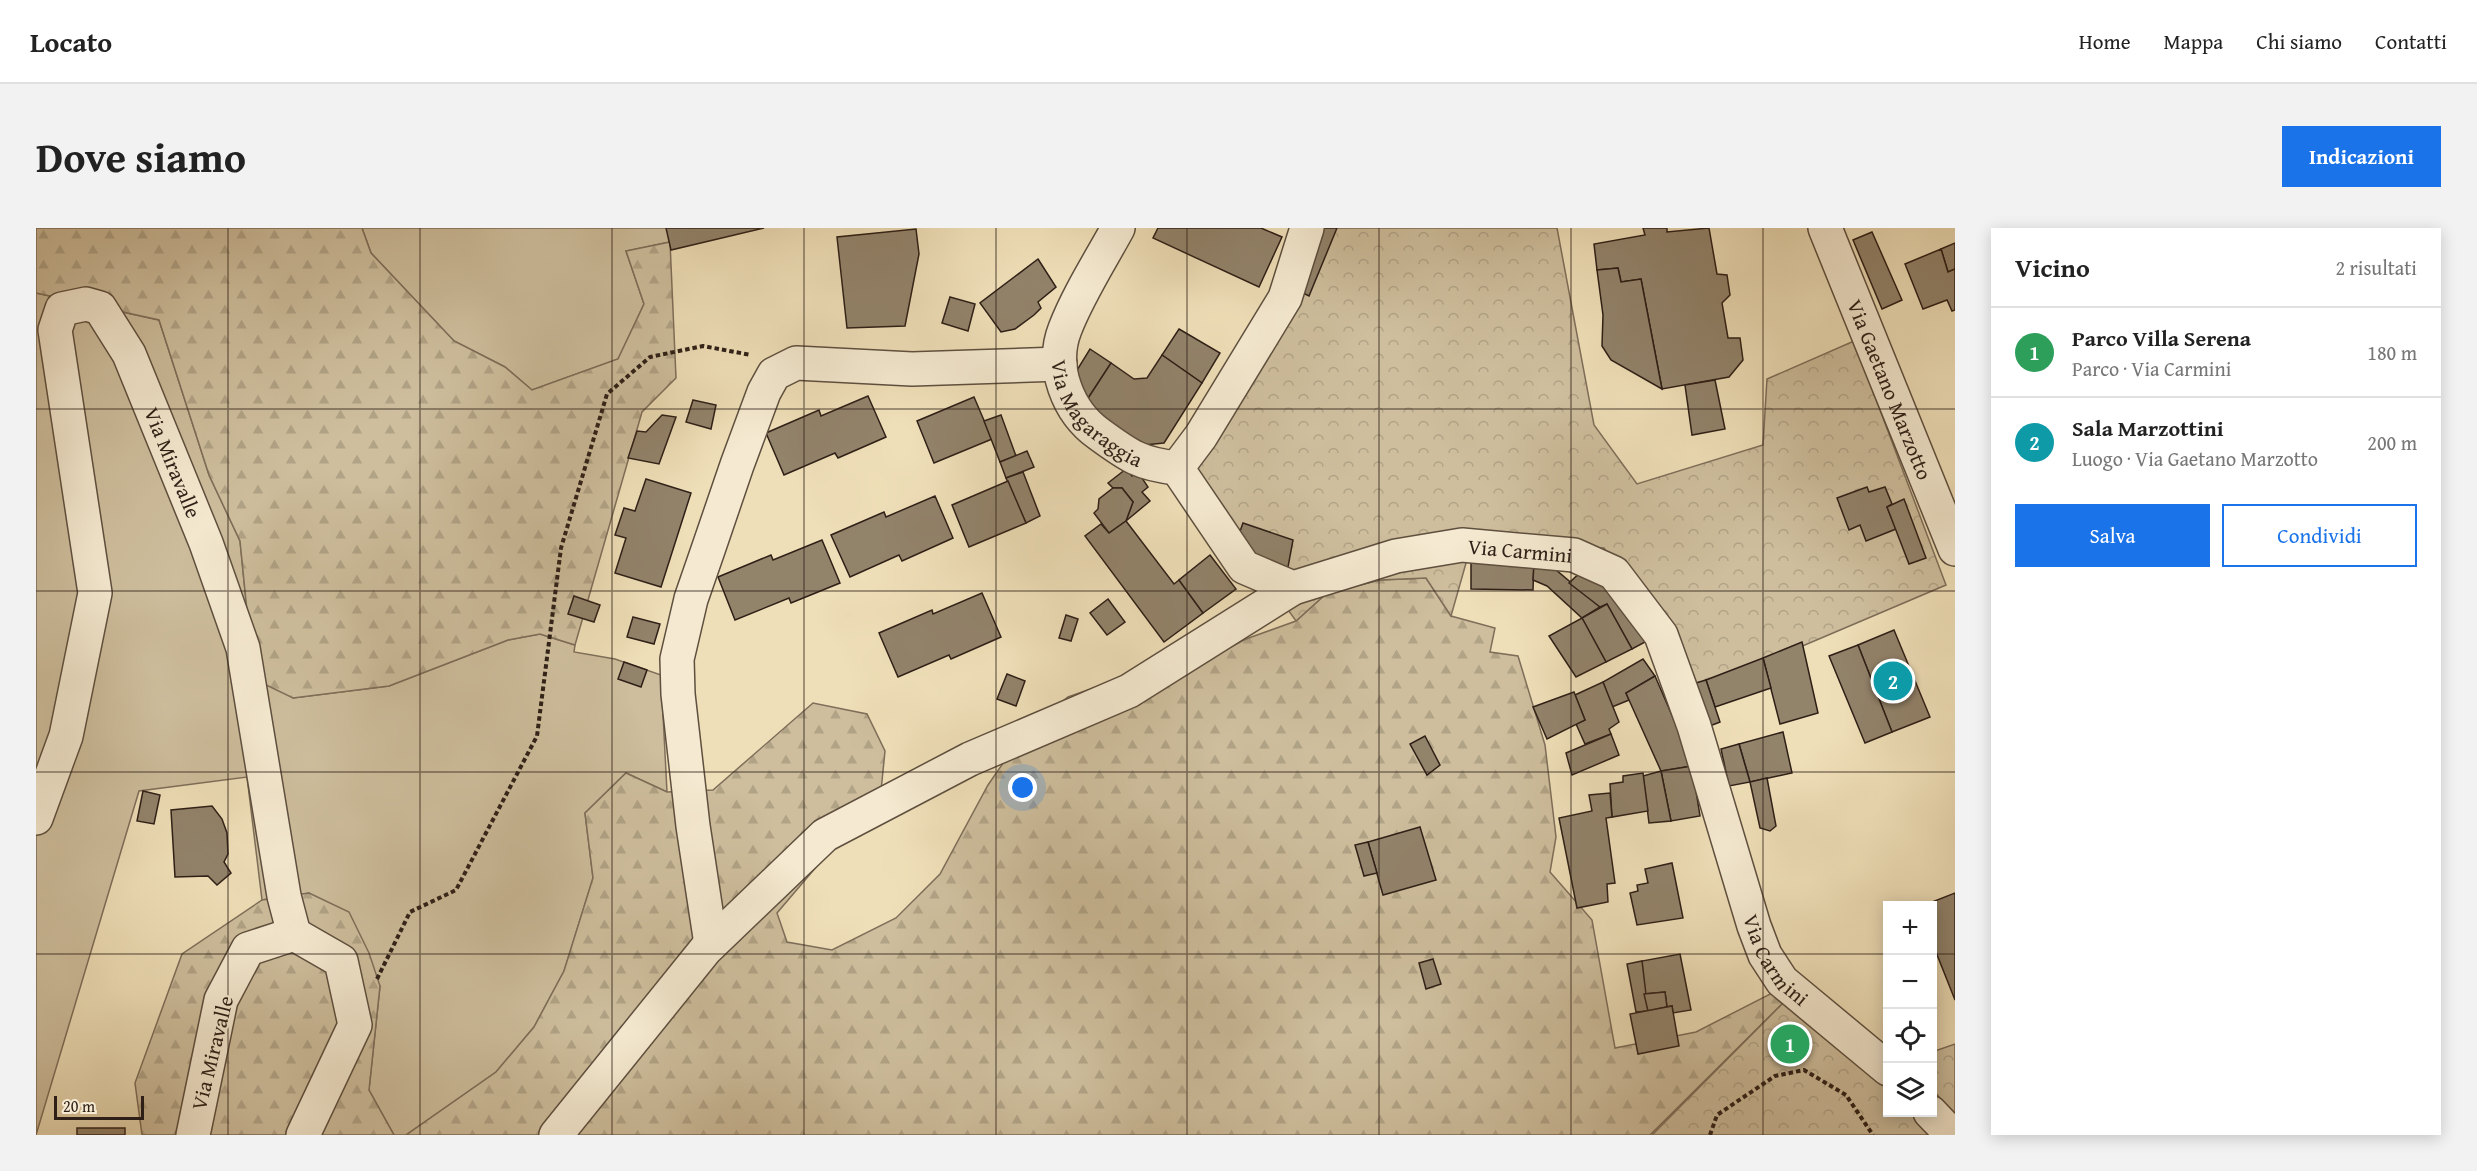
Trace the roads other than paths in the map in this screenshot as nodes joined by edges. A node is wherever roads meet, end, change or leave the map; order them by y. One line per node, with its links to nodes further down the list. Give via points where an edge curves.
1 (1118, 228): 4 (street, Via Magaraggia, via 1064,331)
2 (1307, 228): 5 (street, via 1285,298 1201,436)
3 (1826, 228): 6 (street, Via Gaetano Marzotto)
4 (1060, 364): 5 (street, Via Magaraggia, via 1068,400 1084,424 1133,459); 10 (street, via 912,369 797,363 774,374 764,392 691,599 677,659 693,826)
5 (1177, 468): 7 (street, via 1244,567)
6 (1954, 543)
7 (1293, 588): 10 (street, Via Carmini, via 1129,691 970,759 825,835); 11 (street, Via Carmini, via 1396,556 1462,545 1574,555 1614,573 1661,635 1694,726 1765,955 1782,981)
8 (36, 818): 9 (street, Via Miravalle, via 66,736 95,594 55,330 62,309 86,304 100,308 129,354 206,543 243,648 284,896)
9 (294, 934): 13 (street, Via Miravalle, via 248,949 220,1000); 14 (street, via 341,961 355,1025)
10 (711, 944): 15 (street, Via Carmini)
11 (1883, 1065)
12 (1934, 1117): 16 (street)
13 (193, 1135)
14 (303, 1135)
15 (556, 1135)
16 (1952, 1135)

